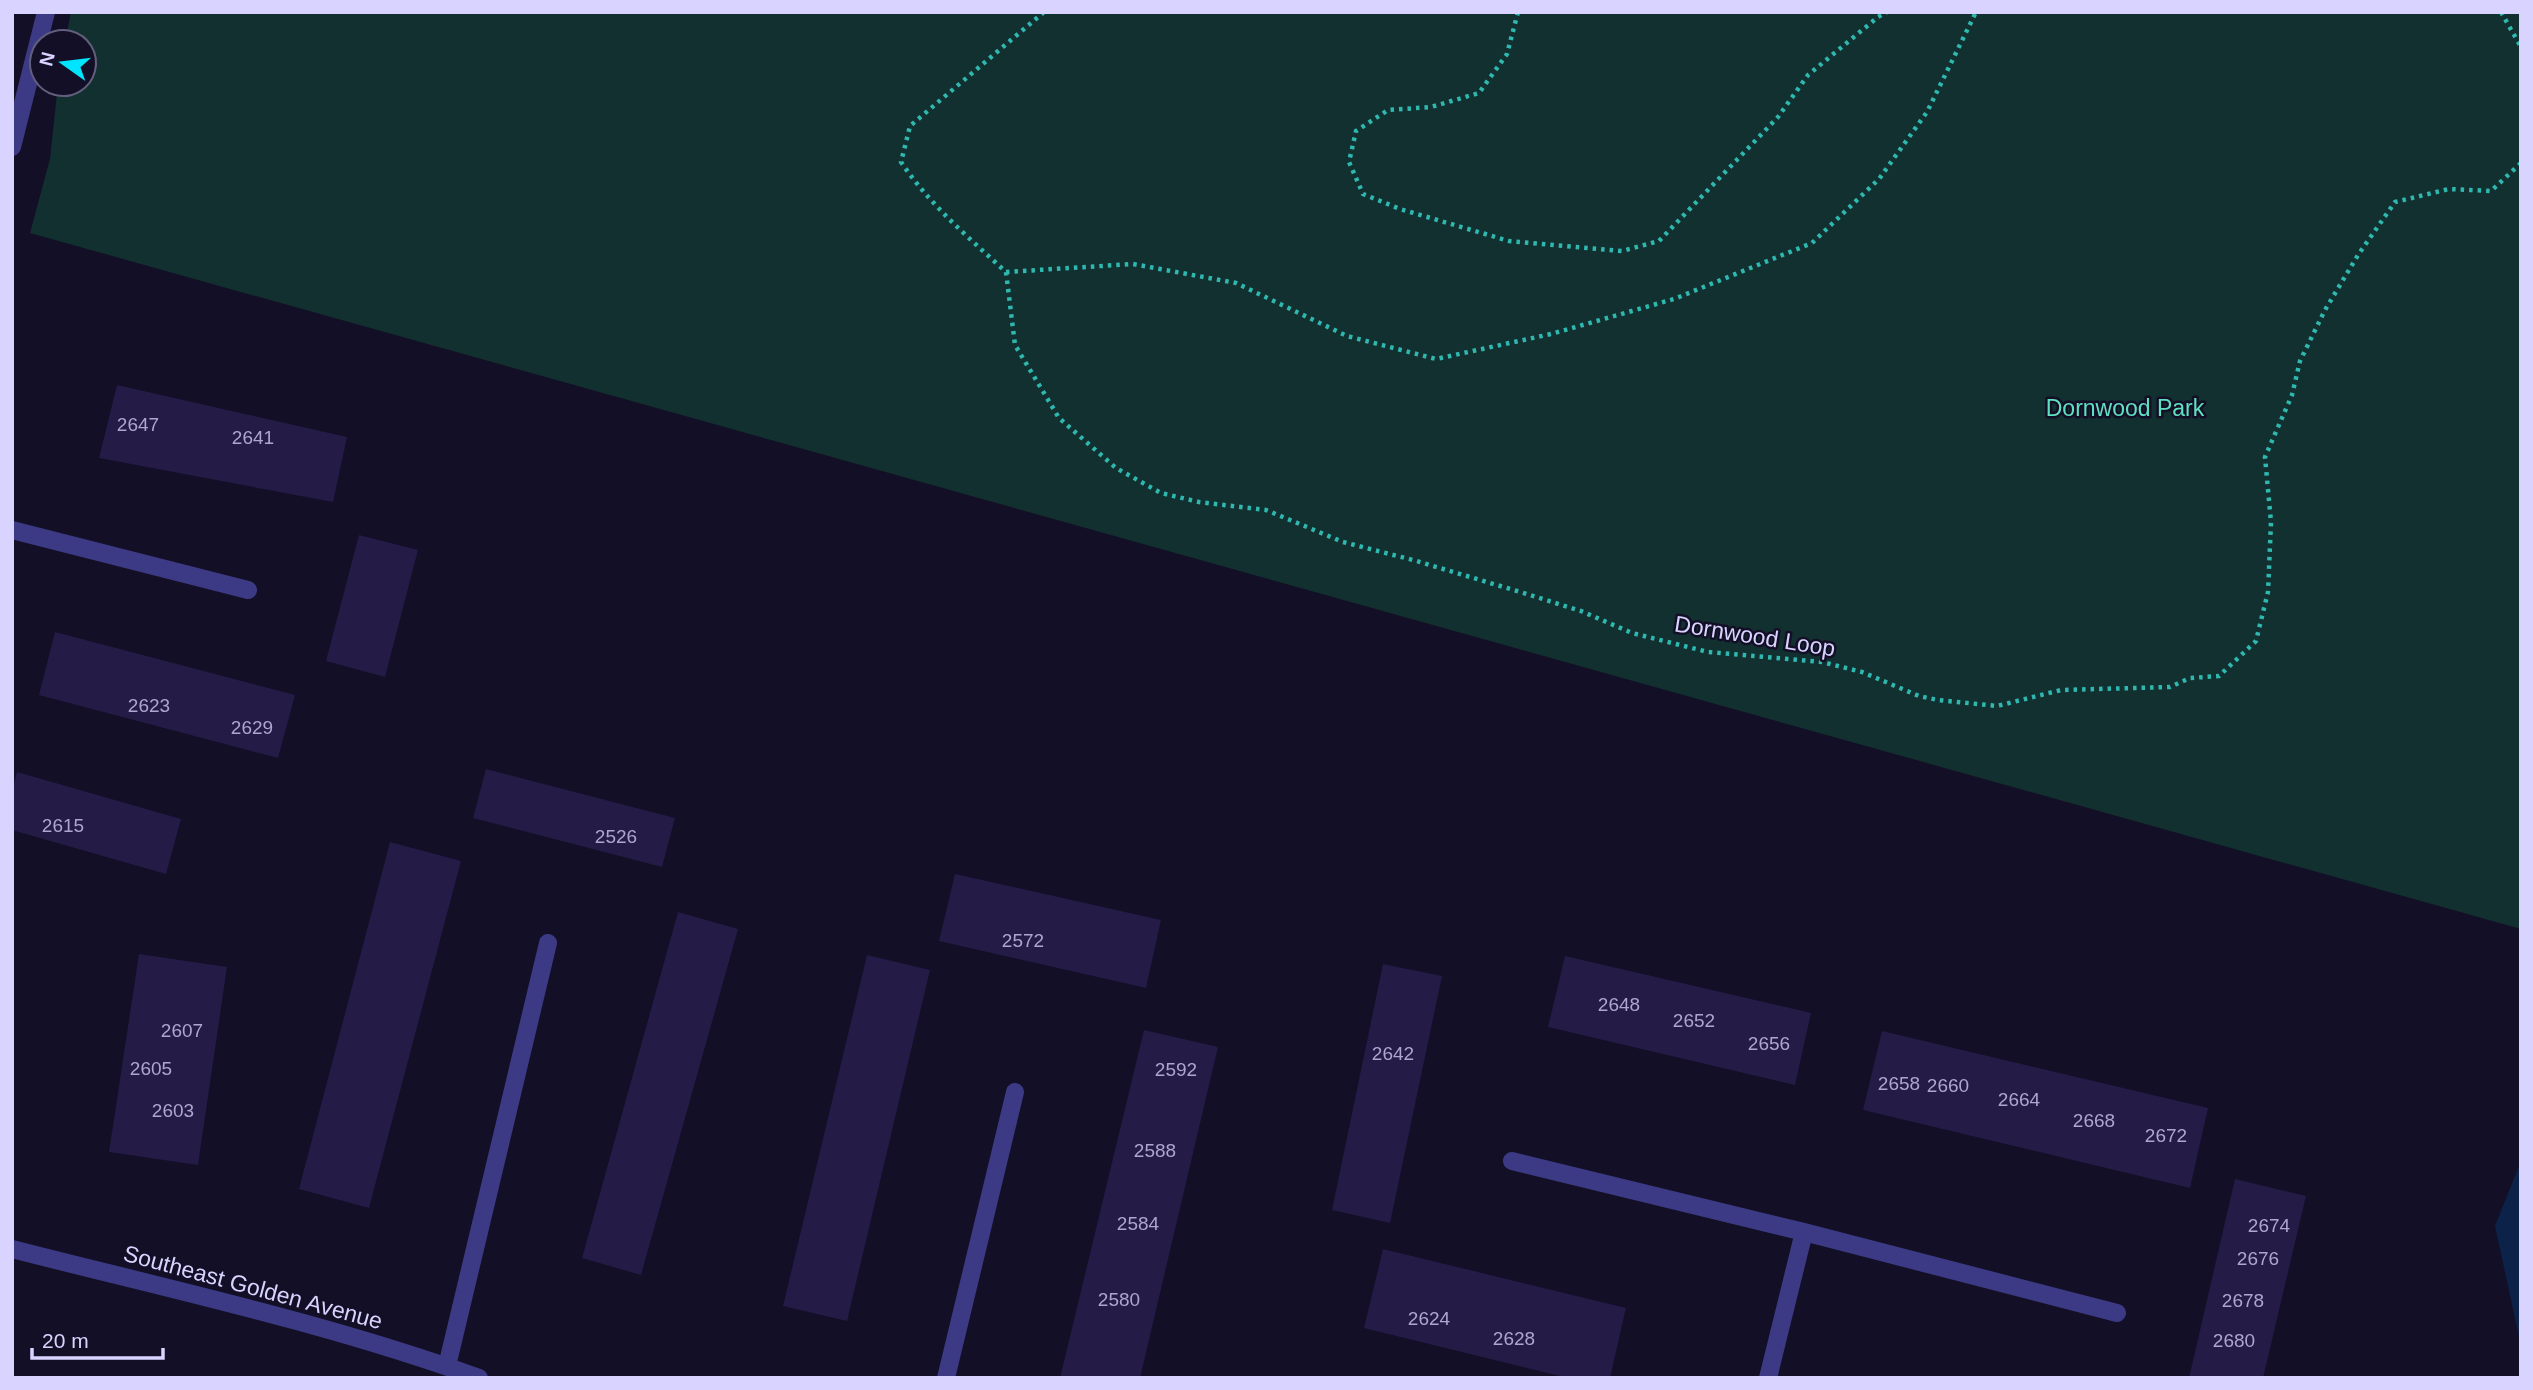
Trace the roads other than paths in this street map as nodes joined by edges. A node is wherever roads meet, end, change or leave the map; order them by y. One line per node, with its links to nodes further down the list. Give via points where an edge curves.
1 (46, 12): 2 (street)
2 (12, 147)
3 (12, 530): 4 (street)
4 (248, 590)
5 (548, 943): 11 (street)
6 (1015, 1091): 13 (street)
7 (1512, 1160): 8 (street)
8 (1804, 1232): 10 (street); 14 (street)
9 (12, 1249): 11 (street, Southeast Golden Avenue, via 271,1314)
10 (2117, 1312)
11 (447, 1366): 12 (street, Southeast Golden Avenue)
12 (479, 1378)
13 (946, 1378)
14 (1768, 1378)

